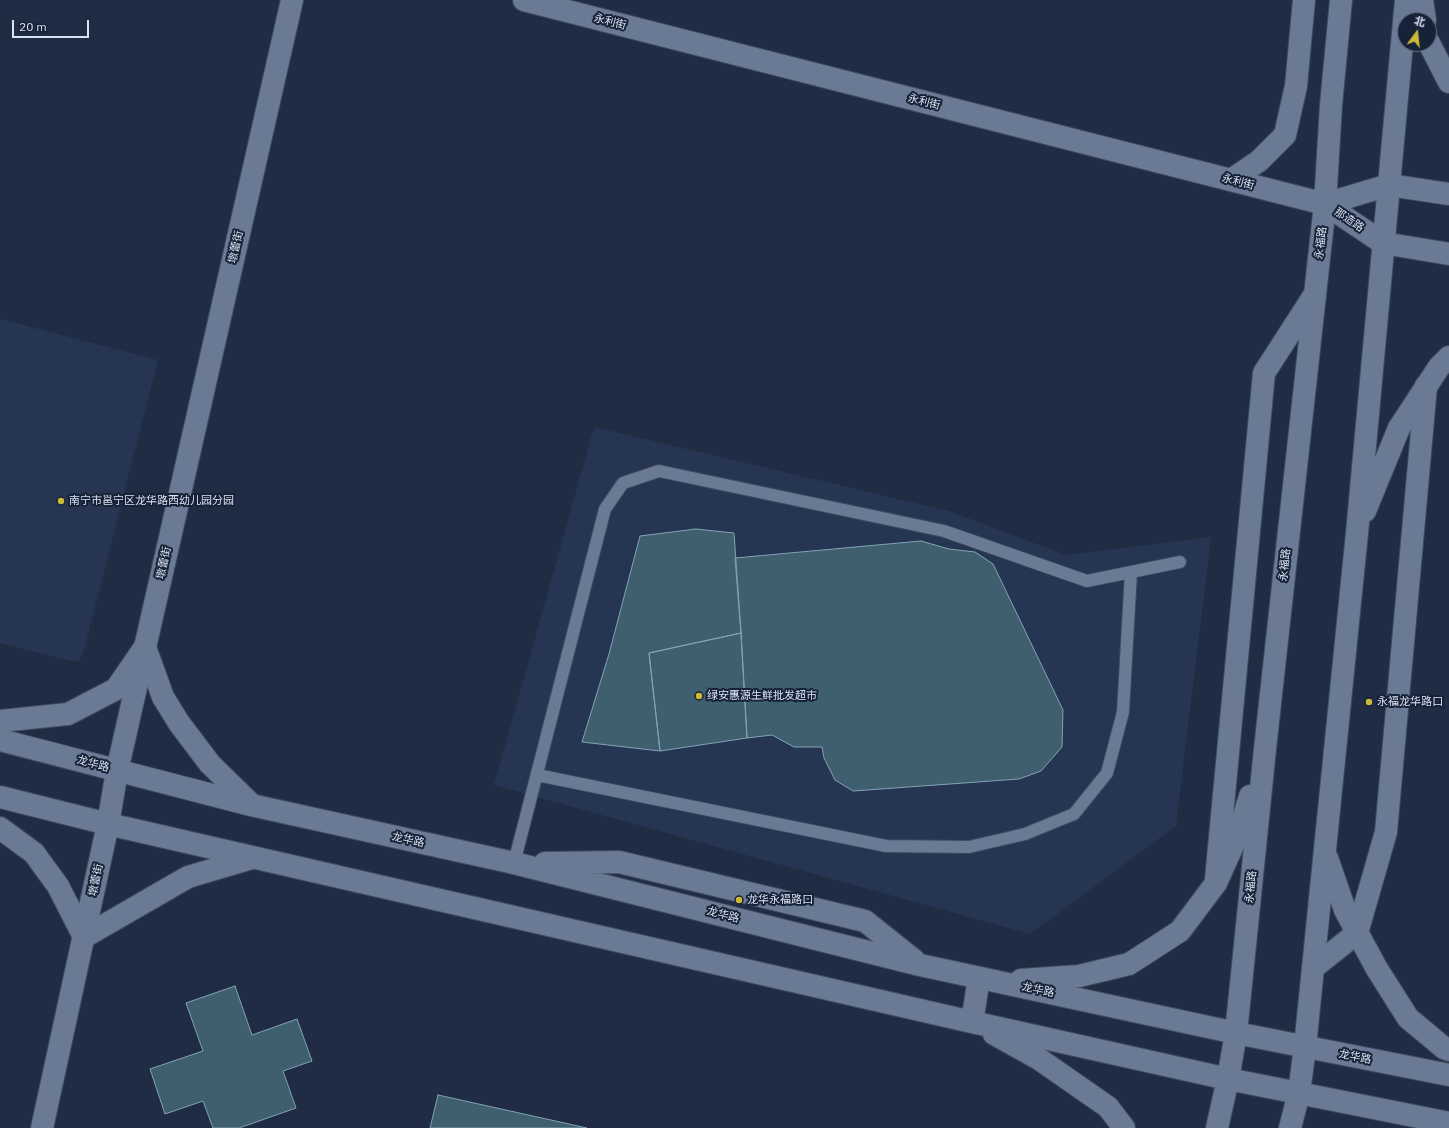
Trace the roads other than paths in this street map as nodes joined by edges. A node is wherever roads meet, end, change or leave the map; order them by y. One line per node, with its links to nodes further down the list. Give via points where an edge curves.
1 (292, 0): 22 (main road, 墩蕾街)
2 (524, 0): 10 (main road, 永利街)
3 (1304, 0): 10 (main road, via 1296,86 1285,135 1259,161)
4 (1341, 0): 13 (main road, 永福路, via 1330,105)
5 (1406, 0): 8 (main road)
6 (1406, 52): 8 (main road)
7 (1434, 52): 9 (main road)
8 (1400, 65): 11 (main road)
9 (1449, 82)
10 (1231, 180): 13 (main road, 永利街)
11 (1389, 185): 12 (main road, 那造路); 13 (main road, 那造路); 14 (main road)
12 (1449, 194)
13 (1325, 204): 14 (main road, 那造路); 16 (main road, 永福路)
14 (1383, 244): 15 (main road, 那造路); 19 (main road)
15 (1449, 254)
16 (1315, 294): 25 (main road, 永福路); 35 (main road, via 1264,373)
17 (1449, 357): 18 (main road, via 1438,367)
18 (1426, 386): 19 (main road, via 1399,428); 36 (main road, via 1386,832)
19 (1357, 533): 32 (main road)
20 (1180, 562): 21 (lane)
21 (1131, 572): 27 (lane, via 1123,712 1107,773 1074,814 1025,834 969,847 886,846); 27 (lane, via 1087,581 944,530 659,471 623,483 605,509)
22 (145, 647): 23 (main road, via 116,689 68,714); 26 (main road, 墩蕾街); 29 (main road, via 163,697 179,723 210,764)
23 (0, 721)
24 (0, 740): 26 (main road, 龙华路)
25 (1265, 749): 35 (main road, via 1239,832); 42 (main road, 永福路)
26 (117, 770): 29 (main road, 龙华路); 30 (main road, 墩蕾街)
27 (537, 776): 34 (lane)
28 (0, 797): 30 (main road)
29 (252, 805): 34 (main road, 龙华路)
30 (108, 824): 33 (main road); 37 (main road, 墩蕾街)
31 (0, 828): 37 (main road, via 34,853 58,886)
32 (1325, 852): 36 (main road, via 1345,910); 39 (main road)
33 (253, 857): 37 (main road, via 188,877); 41 (main road)
34 (514, 863): 38 (main road, 龙华路); 38 (main road, via 618,862 865,921)
35 (1216, 883): 40 (main road, via 1180,931 1128,964 1079,976)
36 (1357, 933): 39 (main road); 44 (main road, via 1408,1018)
37 (84, 937): 49 (main road, 墩蕾街)
38 (920, 964): 40 (main road, 龙华路)
39 (1313, 968): 43 (main road)
40 (987, 980): 41 (main road); 42 (main road, 龙华路)
41 (972, 1022): 46 (main road); 50 (main road, via 1040,1059 1108,1107)
42 (1236, 1033): 43 (main road, 龙华路); 46 (main road, 永福路)
43 (1306, 1047): 45 (main road, 龙华路); 47 (main road)
44 (1449, 1050)
45 (1449, 1075)
46 (1228, 1079): 47 (main road); 51 (main road, 永福路)
47 (1299, 1093): 48 (main road); 52 (main road)
48 (1449, 1123)
49 (42, 1128)
50 (1124, 1128)
51 (1217, 1128)
52 (1290, 1128)

